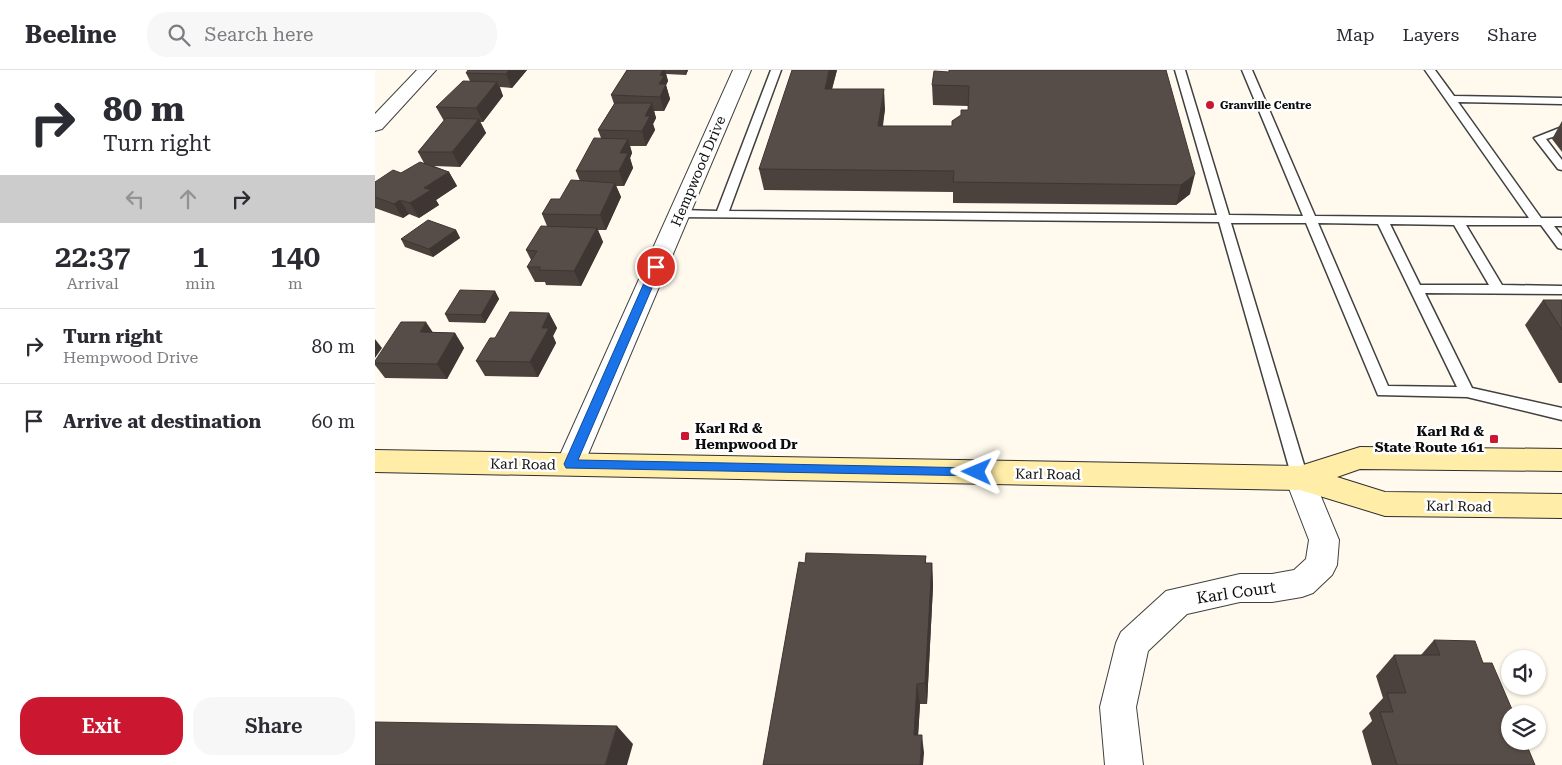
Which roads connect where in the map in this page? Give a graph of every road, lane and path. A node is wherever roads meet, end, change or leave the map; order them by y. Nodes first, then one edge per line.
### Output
1 (427, 70) edge
2 (742, 70) edge
3 (776, 70) edge
4 (1179, 70) edge
5 (1247, 70) edge
6 (1430, 70) edge
7 (1451, 99) junction
8 (1562, 101) edge
9 (375, 125) edge
10 (1562, 130) edge
11 (1562, 168) edge
12 (680, 214) junction
13 (722, 214) junction
14 (1223, 217) junction
15 (1310, 218) junction
16 (1382, 219) junction
17 (1457, 220) junction
18 (1541, 221) junction
19 (1562, 222) edge
20 (1562, 245) edge
21 (1416, 289) junction
22 (1498, 290) junction
23 (1562, 290) edge
24 (1467, 392) junction
25 (1562, 414) edge
26 (1562, 460) edge
27 (375, 462) edge
28 (570, 464) junction
29 (1300, 478) junction
30 (1561, 508) edge
31 (1124, 765) edge

1 - 9 street
2 - 12 street, Hempwood Drive
3 - 13 lane
4 - 14 lane
5 - 15 lane
6 - 7 lane
7 - 8 lane
7 - 18 lane
10 - 11 lane
12 - 13 lane
12 - 28 street, Hempwood Drive
13 - 14 lane
14 - 15 lane
14 - 29 lane
15 - 16 lane
15 - 24 lane
16 - 17 lane
16 - 21 lane
17 - 18 lane
17 - 22 lane
18 - 19 lane
18 - 20 lane
21 - 22 lane
21 - 24 lane
22 - 23 lane
24 - 25 lane
26 - 29 main road, Karl Road
27 - 28 main road, Karl Road
28 - 29 main road, Karl Road
29 - 30 main road, Karl Road
29 - 31 street, Karl Court

